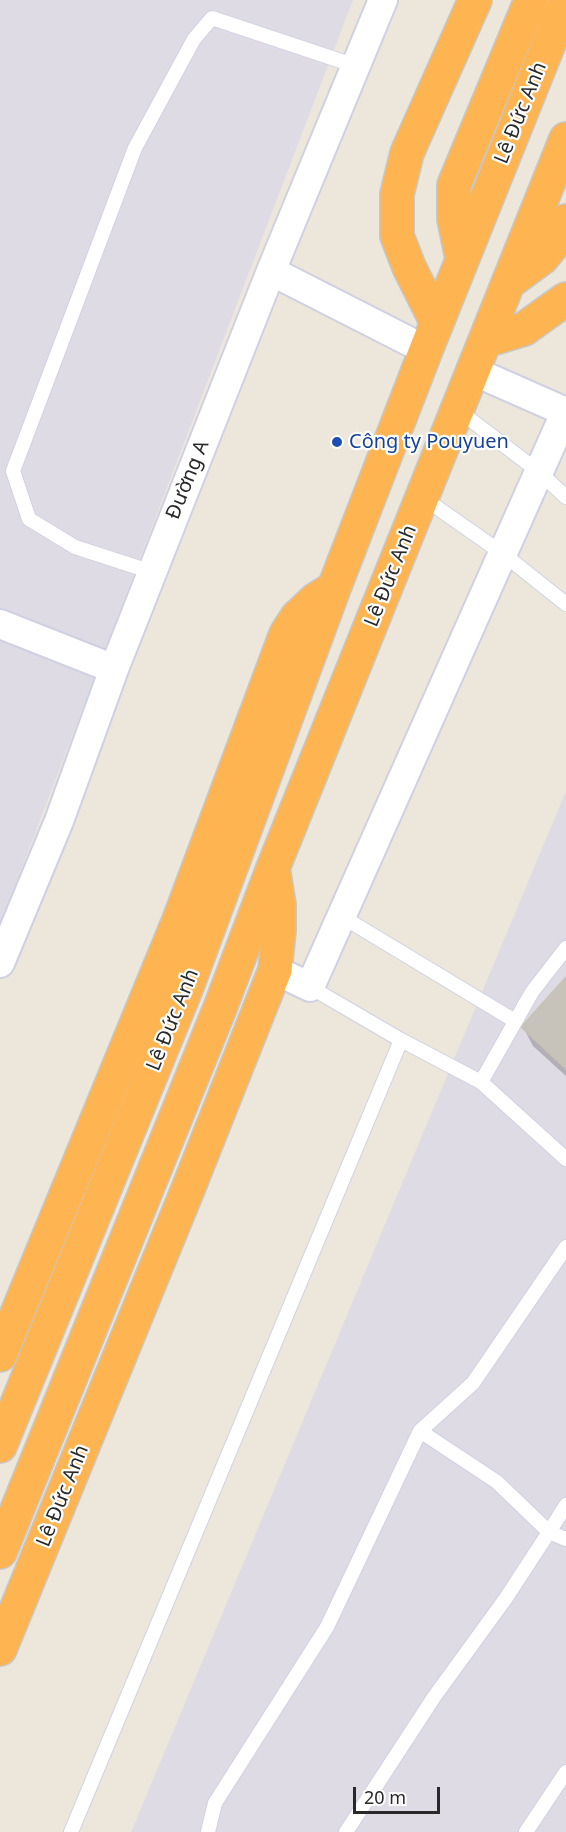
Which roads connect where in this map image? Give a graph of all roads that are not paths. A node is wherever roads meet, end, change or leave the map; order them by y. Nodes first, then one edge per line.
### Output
1 (383, 0) edge
2 (475, 0) edge
3 (531, 0) edge
4 (566, 1) edge
5 (356, 66) junction
6 (566, 139) edge
7 (566, 221) edge
8 (462, 258) junction
9 (271, 271) junction
10 (508, 283) junction
11 (566, 299) edge
12 (432, 336) junction
13 (485, 341) junction
14 (473, 371) junction
15 (457, 410) junction
16 (566, 412) edge
17 (539, 472) junction
18 (422, 497) junction
19 (566, 497) edge
20 (502, 553) junction
21 (152, 572) junction
22 (334, 588) junction
23 (566, 604) edge
24 (0, 624) edge
25 (114, 669) junction
26 (273, 868) junction
27 (341, 916) junction
28 (566, 948) edge
29 (0, 963) edge
30 (275, 970) junction
31 (310, 987) junction
32 (220, 1008) junction
33 (515, 1021) junction
34 (401, 1040) junction
35 (481, 1082) junction
36 (566, 1159) edge
37 (566, 1247) edge
38 (0, 1355) edge
39 (420, 1431) junction
40 (0, 1446) edge
41 (566, 1505) edge
42 (549, 1532) junction
43 (566, 1539) edge
44 (0, 1552) edge
45 (0, 1649) edge
46 (566, 1773) edge
47 (71, 1832) edge
48 (208, 1832) edge
49 (346, 1832) edge
50 (526, 1832) edge

1 - 5 street, Đường A
2 - 12 highway
3 - 8 highway, Lê Đức Anh
4 - 8 highway, Lê Đức Anh
5 - 9 street, Đường A
5 - 21 lane
6 - 10 highway, Lê Đức Anh
7 - 10 highway
8 - 12 highway, Lê Đức Anh
9 - 12 street
9 - 21 street, Đường A
10 - 13 highway, Lê Đức Anh
11 - 13 highway
12 - 22 highway, Lê Đức Anh
13 - 14 highway, Lê Đức Anh
14 - 15 highway, Lê Đức Anh
14 - 16 street
15 - 17 lane
15 - 18 highway, Lê Đức Anh
16 - 17 street
17 - 19 lane
17 - 20 street
18 - 20 lane
18 - 26 highway, Lê Đức Anh
20 - 23 lane
20 - 27 street
21 - 25 street, Đường A
22 - 38 highway, Lê Đức Anh
22 - 40 highway, Lê Đức Anh
24 - 25 street
25 - 29 street, Đường A
26 - 30 highway, Lê Đức Anh
26 - 32 highway, Lê Đức Anh
27 - 31 street
27 - 33 lane
28 - 33 lane
30 - 31 street
30 - 32 highway
30 - 45 highway, Lê Đức Anh
31 - 34 lane
32 - 44 highway, Lê Đức Anh
33 - 35 lane
34 - 35 lane
34 - 47 lane
35 - 36 lane
37 - 39 lane
39 - 42 lane
39 - 48 lane
41 - 42 lane
42 - 43 lane
42 - 49 lane
46 - 50 lane

